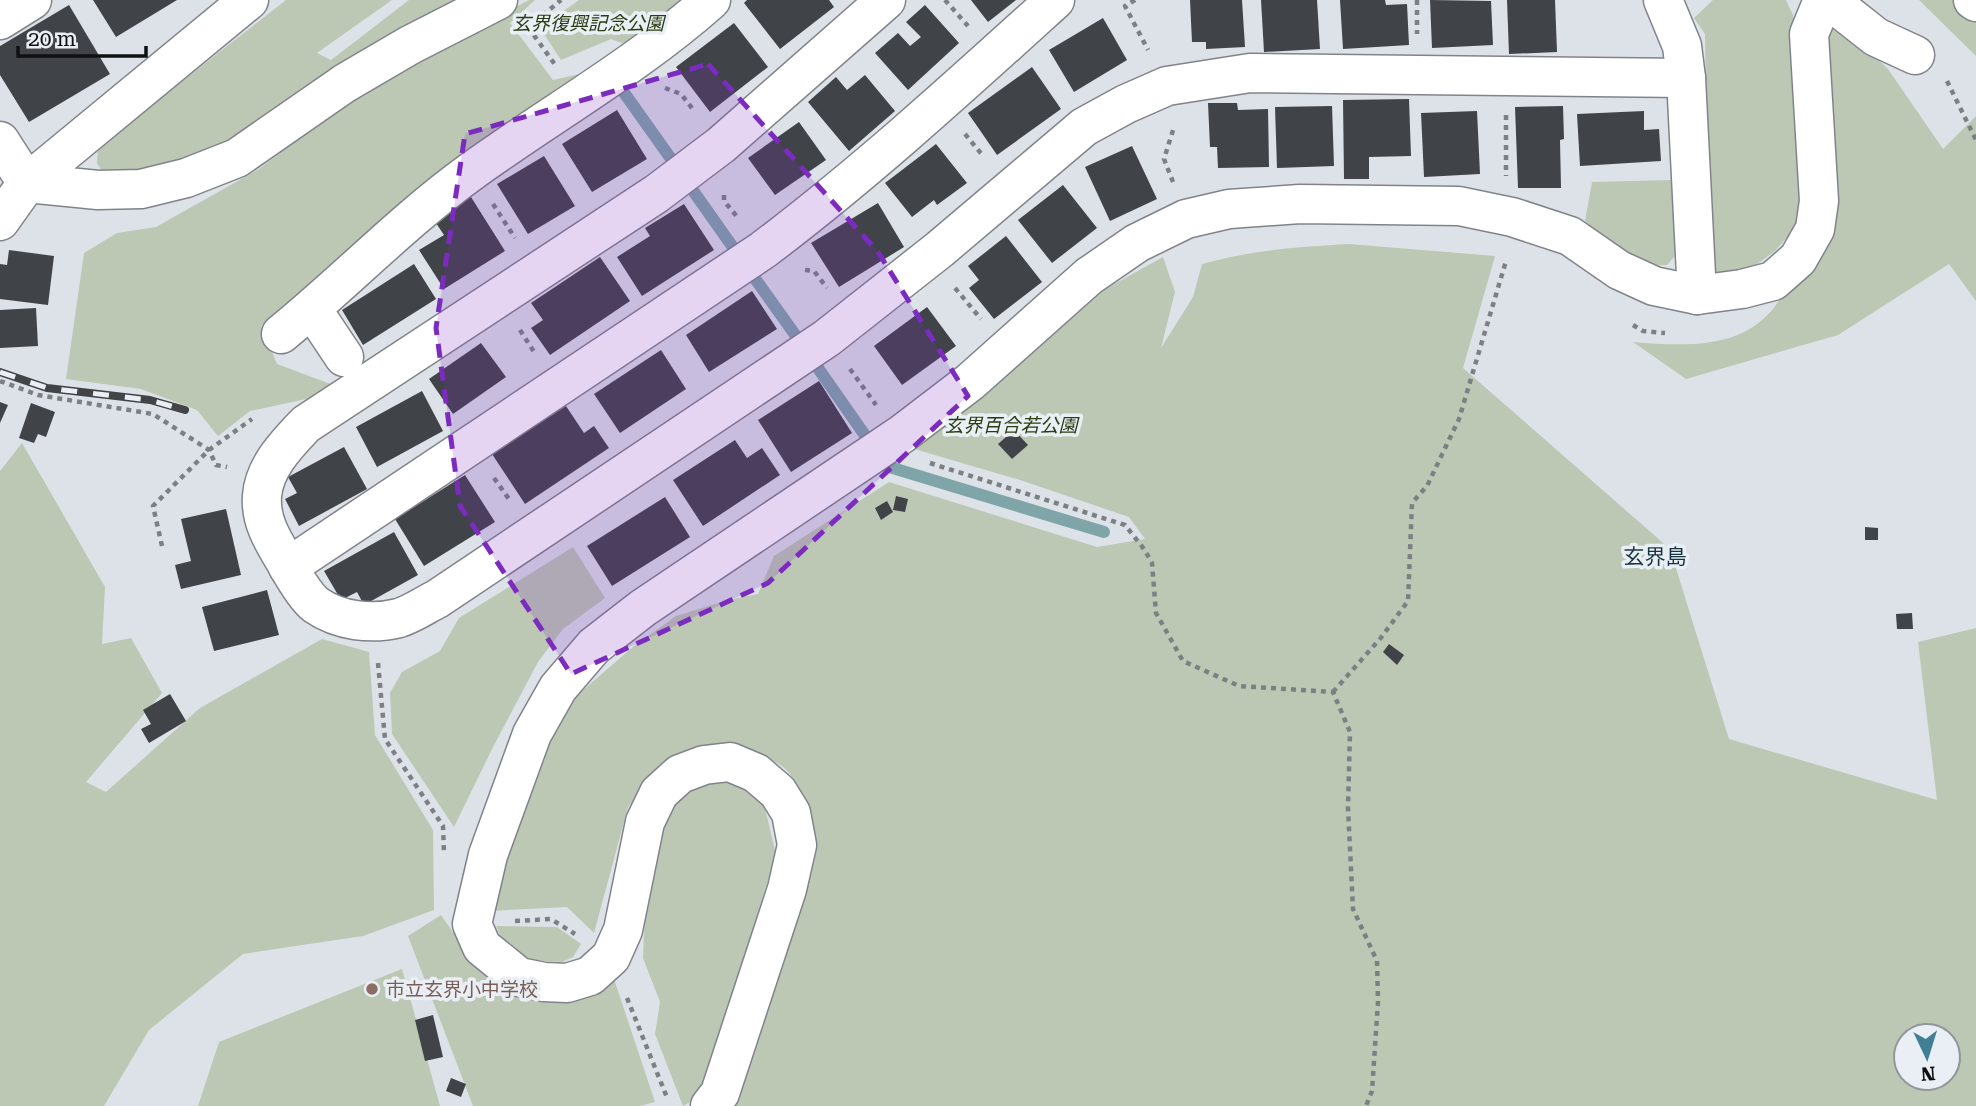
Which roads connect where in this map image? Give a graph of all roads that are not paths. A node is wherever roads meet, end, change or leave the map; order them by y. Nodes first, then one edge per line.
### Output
1 (32, 0) edge
2 (249, 0) edge
3 (498, 0) edge
4 (711, 0) edge
5 (886, 0) edge
6 (1055, 0) edge
7 (1663, 0) edge
8 (1823, 0) edge
9 (1829, 0) edge
10 (0, 20) edge
11 (1915, 55) road end
12 (1686, 78) junction
13 (0, 141) edge
14 (27, 183) junction
15 (0, 221) edge
16 (1697, 295) junction
17 (312, 309) junction
18 (281, 334) dead end
19 (344, 357) dead end
20 (288, 567) junction
21 (710, 1106) edge

1 - 10 street
2 - 14 street
3 - 14 street
4 - 17 street
5 - 20 street
6 - 20 street
7 - 12 street
8 - 16 street
9 - 11 street
12 - 16 street
12 - 20 street
13 - 14 street
14 - 15 street
16 - 21 street
17 - 18 street
17 - 19 street

